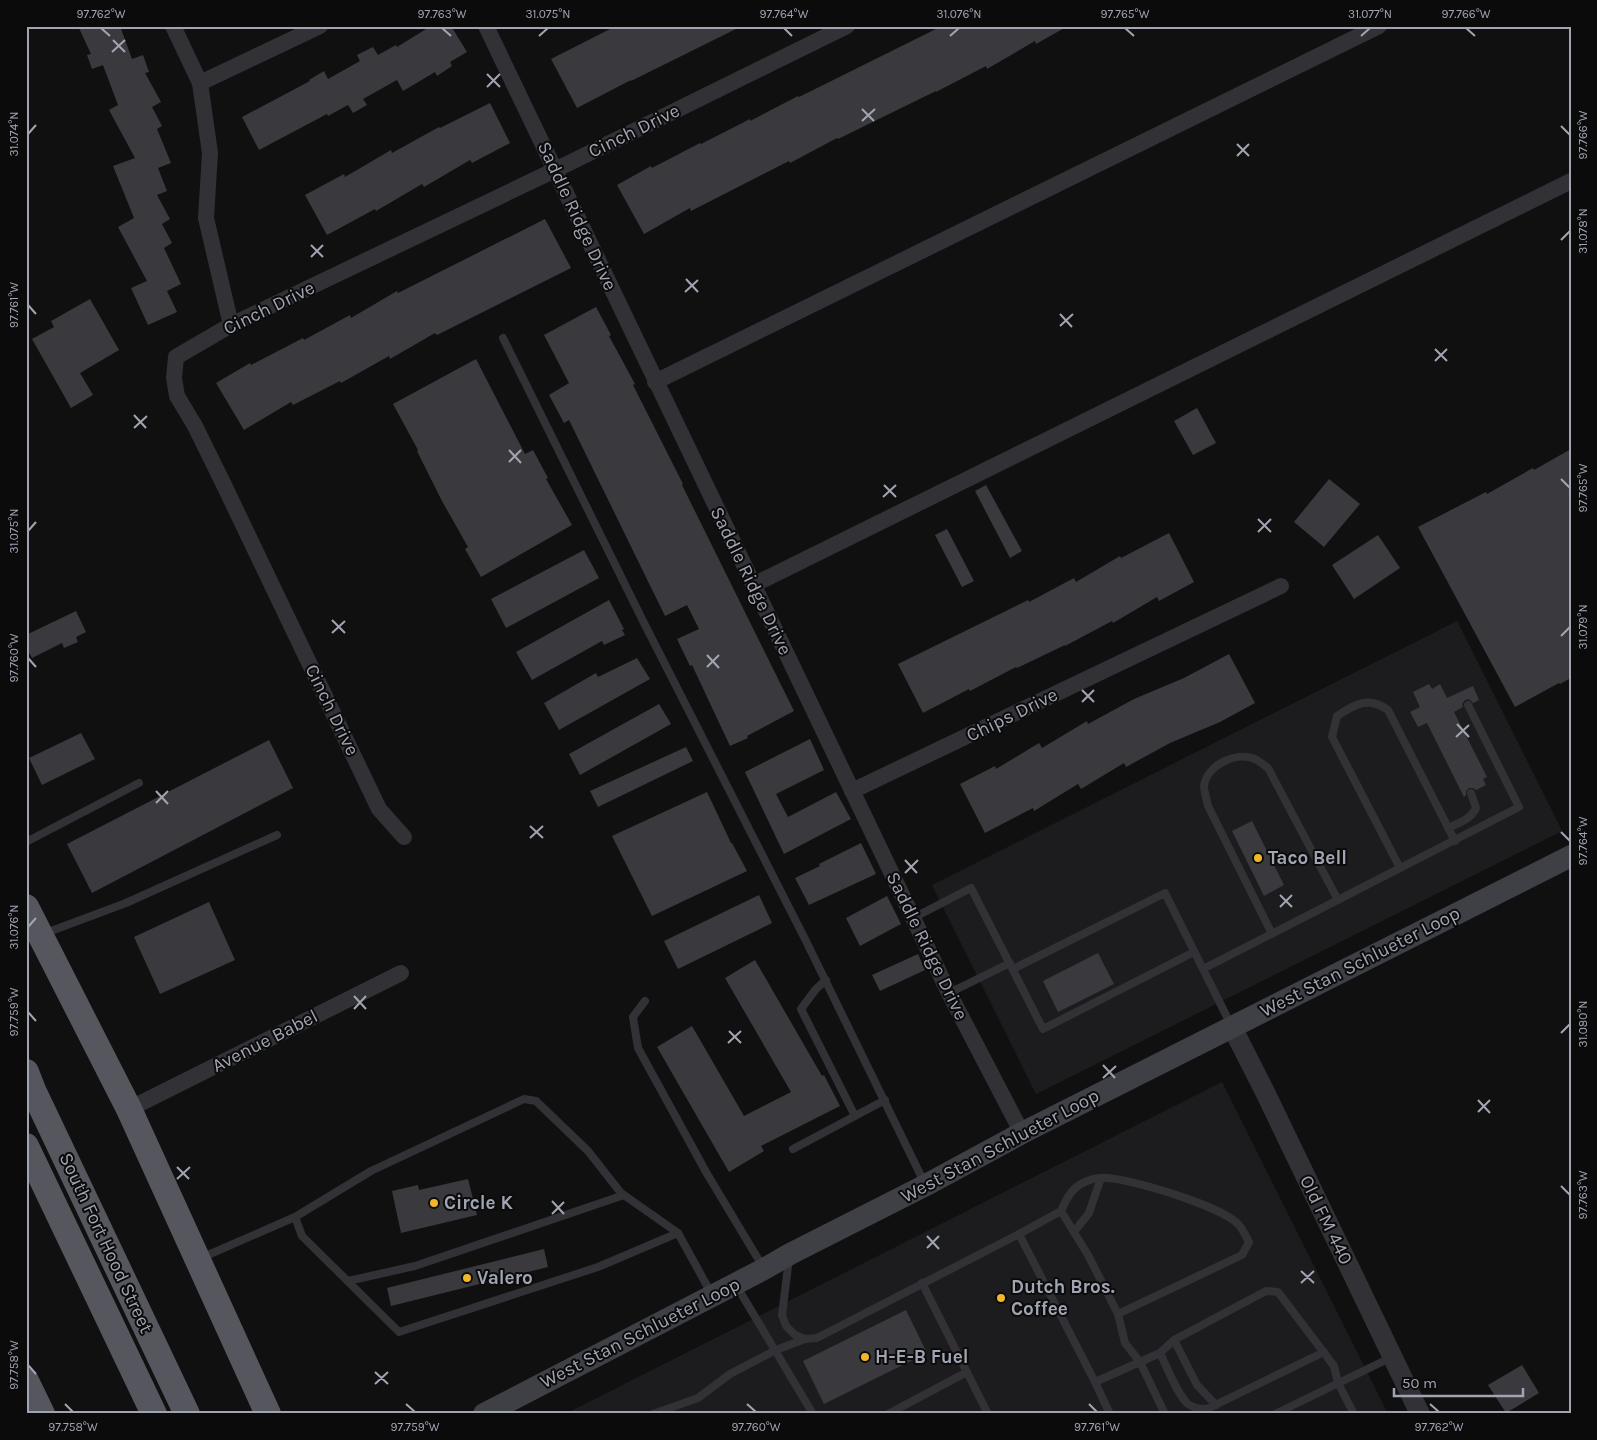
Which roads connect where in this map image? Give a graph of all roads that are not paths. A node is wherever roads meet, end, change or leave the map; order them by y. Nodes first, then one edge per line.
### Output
1 (173, 26) edge
2 (320, 26) edge
3 (486, 26) edge
4 (847, 26) edge
5 (1379, 26) edge
6 (200, 82) junction
7 (555, 170) junction
8 (1571, 180) edge
9 (231, 325) junction
10 (503, 338) dead end
11 (655, 382) junction
12 (753, 585) junction
13 (1281, 586) dead end
14 (1468, 705) dead end
15 (139, 783) dead end
16 (852, 791) junction
17 (1471, 793) dead end
18 (1448, 828) junction
19 (277, 835) dead end
20 (404, 837) dead end
21 (1455, 840) junction
22 (26, 842) edge
23 (1571, 856) edge
24 (1400, 868) junction
25 (1338, 900) junction
26 (26, 907) edge
27 (913, 918) junction
28 (1272, 934) junction
29 (41, 935) junction
30 (1194, 952) junction
31 (1011, 966) junction
32 (1203, 969) junction
33 (401, 973) dead end
34 (826, 980) junction
35 (949, 993) junction
36 (645, 1001) dead end
37 (1232, 1027) junction
38 (26, 1072) edge
39 (885, 1100) junction
40 (129, 1109) junction
41 (855, 1116) junction
42 (1022, 1133) junction
43 (26, 1146) edge
44 (794, 1149) dead end
45 (1101, 1178) junction
46 (926, 1185) junction
47 (624, 1195) junction
48 (1062, 1211) junction
49 (295, 1217) junction
50 (1074, 1232) junction
51 (678, 1233) junction
52 (1019, 1234) junction
53 (790, 1254) junction
54 (198, 1260) junction
55 (764, 1269) junction
56 (348, 1281) junction
57 (735, 1283) junction
58 (922, 1283) junction
59 (712, 1294) junction
60 (1118, 1314) junction
61 (805, 1339) junction
62 (1174, 1340) junction
63 (776, 1350) junction
64 (1324, 1352) junction
65 (1160, 1353) junction
66 (1392, 1357) junction
67 (1140, 1362) junction
68 (967, 1372) junction
69 (26, 1382) edge
70 (1095, 1382) junction
71 (1338, 1383) junction
72 (1216, 1405) junction
73 (42, 1414) edge
74 (154, 1414) edge
75 (187, 1414) edge
76 (268, 1414) edge
77 (484, 1414) edge
78 (653, 1414) edge
79 (813, 1414) edge
80 (888, 1414) edge
81 (988, 1414) edge
82 (1110, 1414) edge
83 (1165, 1414) edge
84 (1275, 1414) edge
85 (1354, 1414) edge
86 (1420, 1414) edge

1 - 6 street
2 - 6 street
3 - 7 street, Saddle Ridge Drive
4 - 7 street, Cinch Drive
5 - 11 street
6 - 9 street
7 - 9 street, Cinch Drive
7 - 11 street, Saddle Ridge Drive
8 - 12 street
9 - 20 street, Cinch Drive
10 - 34 lane
11 - 12 street, Saddle Ridge Drive
12 - 16 street, Saddle Ridge Drive
13 - 16 street, Chips Drive
14 - 21 lane
15 - 22 lane
16 - 27 street, Saddle Ridge Drive
17 - 18 lane
18 - 21 lane
18 - 24 lane
19 - 29 lane
21 - 24 lane
23 - 37 main road, West Stan Schlueter Loop
24 - 25 lane
25 - 28 lane
25 - 28 lane
26 - 29 highway
27 - 31 lane
27 - 35 street, Saddle Ridge Drive
28 - 32 lane
29 - 40 highway
30 - 31 lane
30 - 31 lane
30 - 32 lane
31 - 35 lane
32 - 37 lane
33 - 40 street, Avenue Babel
34 - 39 lane
34 - 41 lane
35 - 42 street, Saddle Ridge Drive
36 - 55 lane
37 - 42 main road, West Stan Schlueter Loop
37 - 66 street, Old FM 440
38 - 75 highway, South Fort Hood Street
39 - 41 lane
39 - 46 lane
40 - 54 highway
41 - 44 lane
42 - 46 main road, West Stan Schlueter Loop
43 - 74 highway, South Fort Hood Street
45 - 48 lane
45 - 50 lane
45 - 60 lane
46 - 53 main road, West Stan Schlueter Loop
47 - 49 lane
47 - 51 lane
47 - 56 lane
48 - 50 lane
48 - 52 lane
49 - 54 lane
49 - 56 lane
50 - 60 lane
51 - 56 lane
51 - 59 lane
52 - 58 lane
52 - 70 lane
53 - 55 main road, West Stan Schlueter Loop
53 - 61 lane
54 - 76 highway
55 - 57 main road, West Stan Schlueter Loop
57 - 59 main road, West Stan Schlueter Loop
57 - 63 lane
58 - 61 lane
58 - 68 lane
59 - 77 main road, West Stan Schlueter Loop
60 - 67 lane
61 - 63 lane
62 - 64 lane
62 - 65 lane
62 - 72 lane
63 - 78 lane
63 - 79 lane
64 - 71 lane
64 - 72 lane
65 - 67 lane
65 - 72 lane
66 - 71 lane
66 - 86 street, Old FM 440
67 - 70 lane
67 - 83 lane
68 - 80 lane
68 - 81 lane
69 - 73 highway
70 - 82 lane
71 - 84 lane
71 - 85 lane

